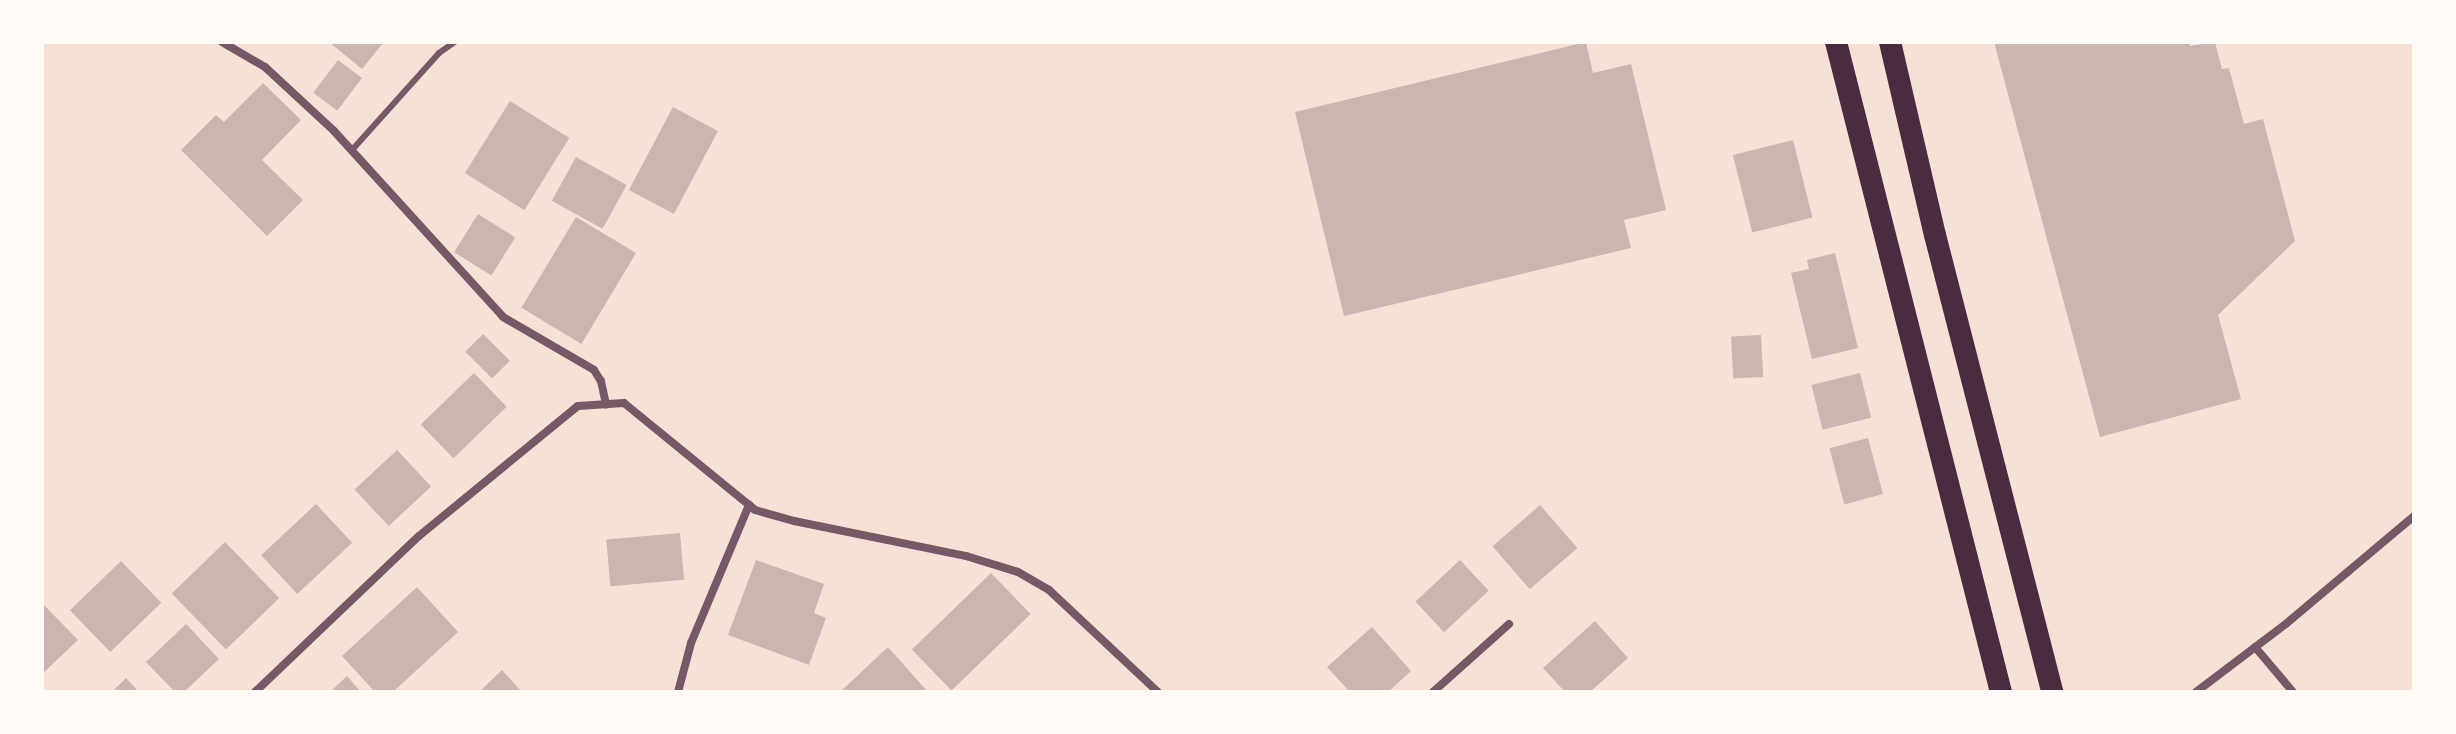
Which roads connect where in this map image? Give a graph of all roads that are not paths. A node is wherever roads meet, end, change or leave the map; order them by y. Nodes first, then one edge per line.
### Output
1 (222, 42) edge
2 (455, 42) edge
3 (1836, 42) edge
4 (1890, 42) edge
5 (352, 150) junction
6 (606, 404) junction
7 (749, 505) junction
8 (2414, 516) edge
9 (1509, 624) dead end
10 (2255, 647) junction
11 (255, 692) edge
12 (678, 692) edge
13 (1158, 692) edge
14 (1433, 692) edge
15 (2001, 692) edge
16 (2052, 692) edge
17 (2196, 692) edge
18 (2293, 692) edge

1 - 5 street
2 - 5 lane
3 - 15 highway
4 - 16 highway
5 - 6 street
6 - 7 street
6 - 11 street
7 - 12 street
7 - 13 street
8 - 10 street
9 - 14 street
10 - 17 street
10 - 18 street

